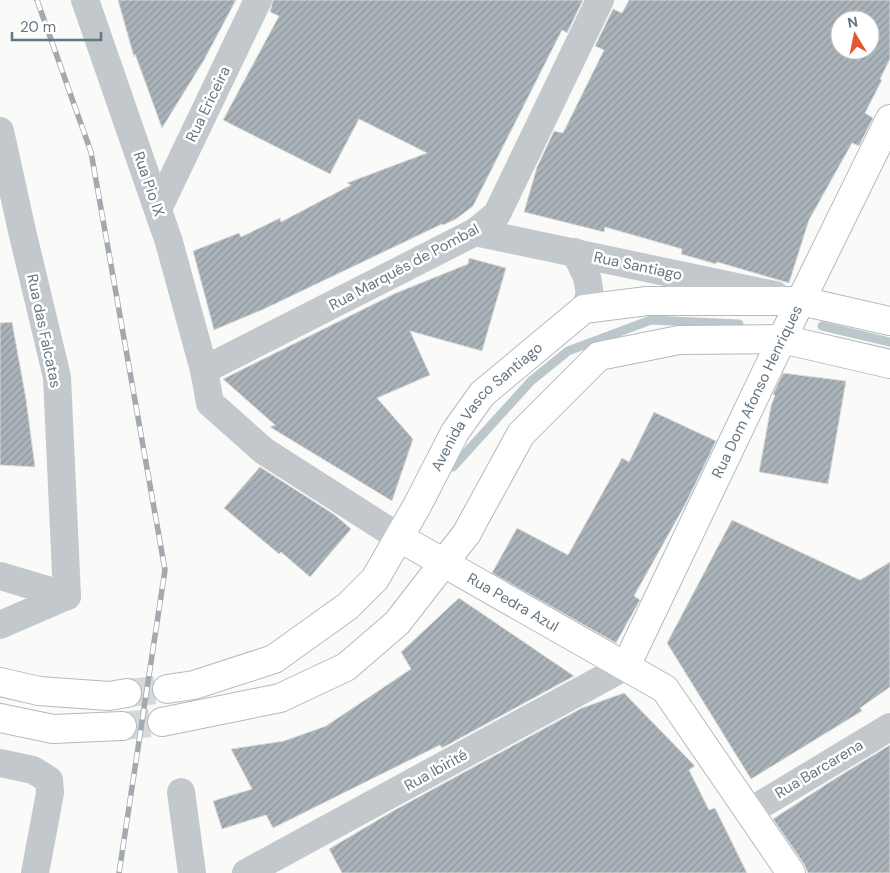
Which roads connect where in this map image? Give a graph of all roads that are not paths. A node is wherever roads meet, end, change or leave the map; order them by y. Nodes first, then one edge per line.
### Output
1 (85, 0) edge
2 (258, 0) edge
3 (600, 0) edge
4 (890, 119) edge
5 (0, 131) edge
6 (158, 209) junction
7 (11, 228) edge
8 (475, 232) junction
9 (574, 252) junction
10 (801, 301) junction
11 (584, 309) junction
12 (890, 321) edge
13 (782, 339) junction
14 (890, 364) edge
15 (204, 370) junction
16 (400, 538) junction
17 (444, 563) junction
18 (0, 576) edge
19 (67, 596) junction
20 (0, 625) edge
21 (626, 666) junction
22 (0, 682) edge
23 (167, 689) tunnel mouth
24 (127, 693) tunnel mouth
25 (0, 718) edge
26 (162, 722) tunnel mouth
27 (122, 726) tunnel mouth
28 (890, 727) edge
29 (0, 763) edge
30 (181, 792) dead end
31 (749, 812) junction
32 (35, 873) edge
33 (192, 873) edge
34 (246, 873) edge
35 (790, 873) edge

1 - 6 street, Rua Pio IX
2 - 6 street, Rua Ericeira
3 - 8 street, Rua Marquês de Pombal
4 - 10 street, Rua Dom Afonso Henriques
5 - 7 street, Rua das Falcatas
6 - 15 street, Rua Pio IX
7 - 19 street, Rua das Falcatas
8 - 9 street, Rua Santiago
8 - 15 street, Rua Marquês de Pombal
9 - 10 street, Rua Santiago
9 - 11 street
10 - 11 street
10 - 12 street
10 - 13 street, Rua Dom Afonso Henriques
11 - 16 street, Avenida Vasco Santiago
13 - 14 street
13 - 17 street
13 - 21 street, Rua Dom Afonso Henriques
15 - 16 street, Rua Pedra Azul
16 - 17 street, Rua Pedra Azul
16 - 23 street, Avenida Vasco Santiago
17 - 21 street, Rua Pedra Azul
17 - 26 street
18 - 19 street
19 - 20 street
21 - 31 street, Rua Pedra Azul
21 - 34 street, Rua Ibirité
22 - 24 street
25 - 27 street
28 - 31 street, Rua Barcarena
29 - 32 street
30 - 33 street
31 - 35 street, Rua Pedra Azul

